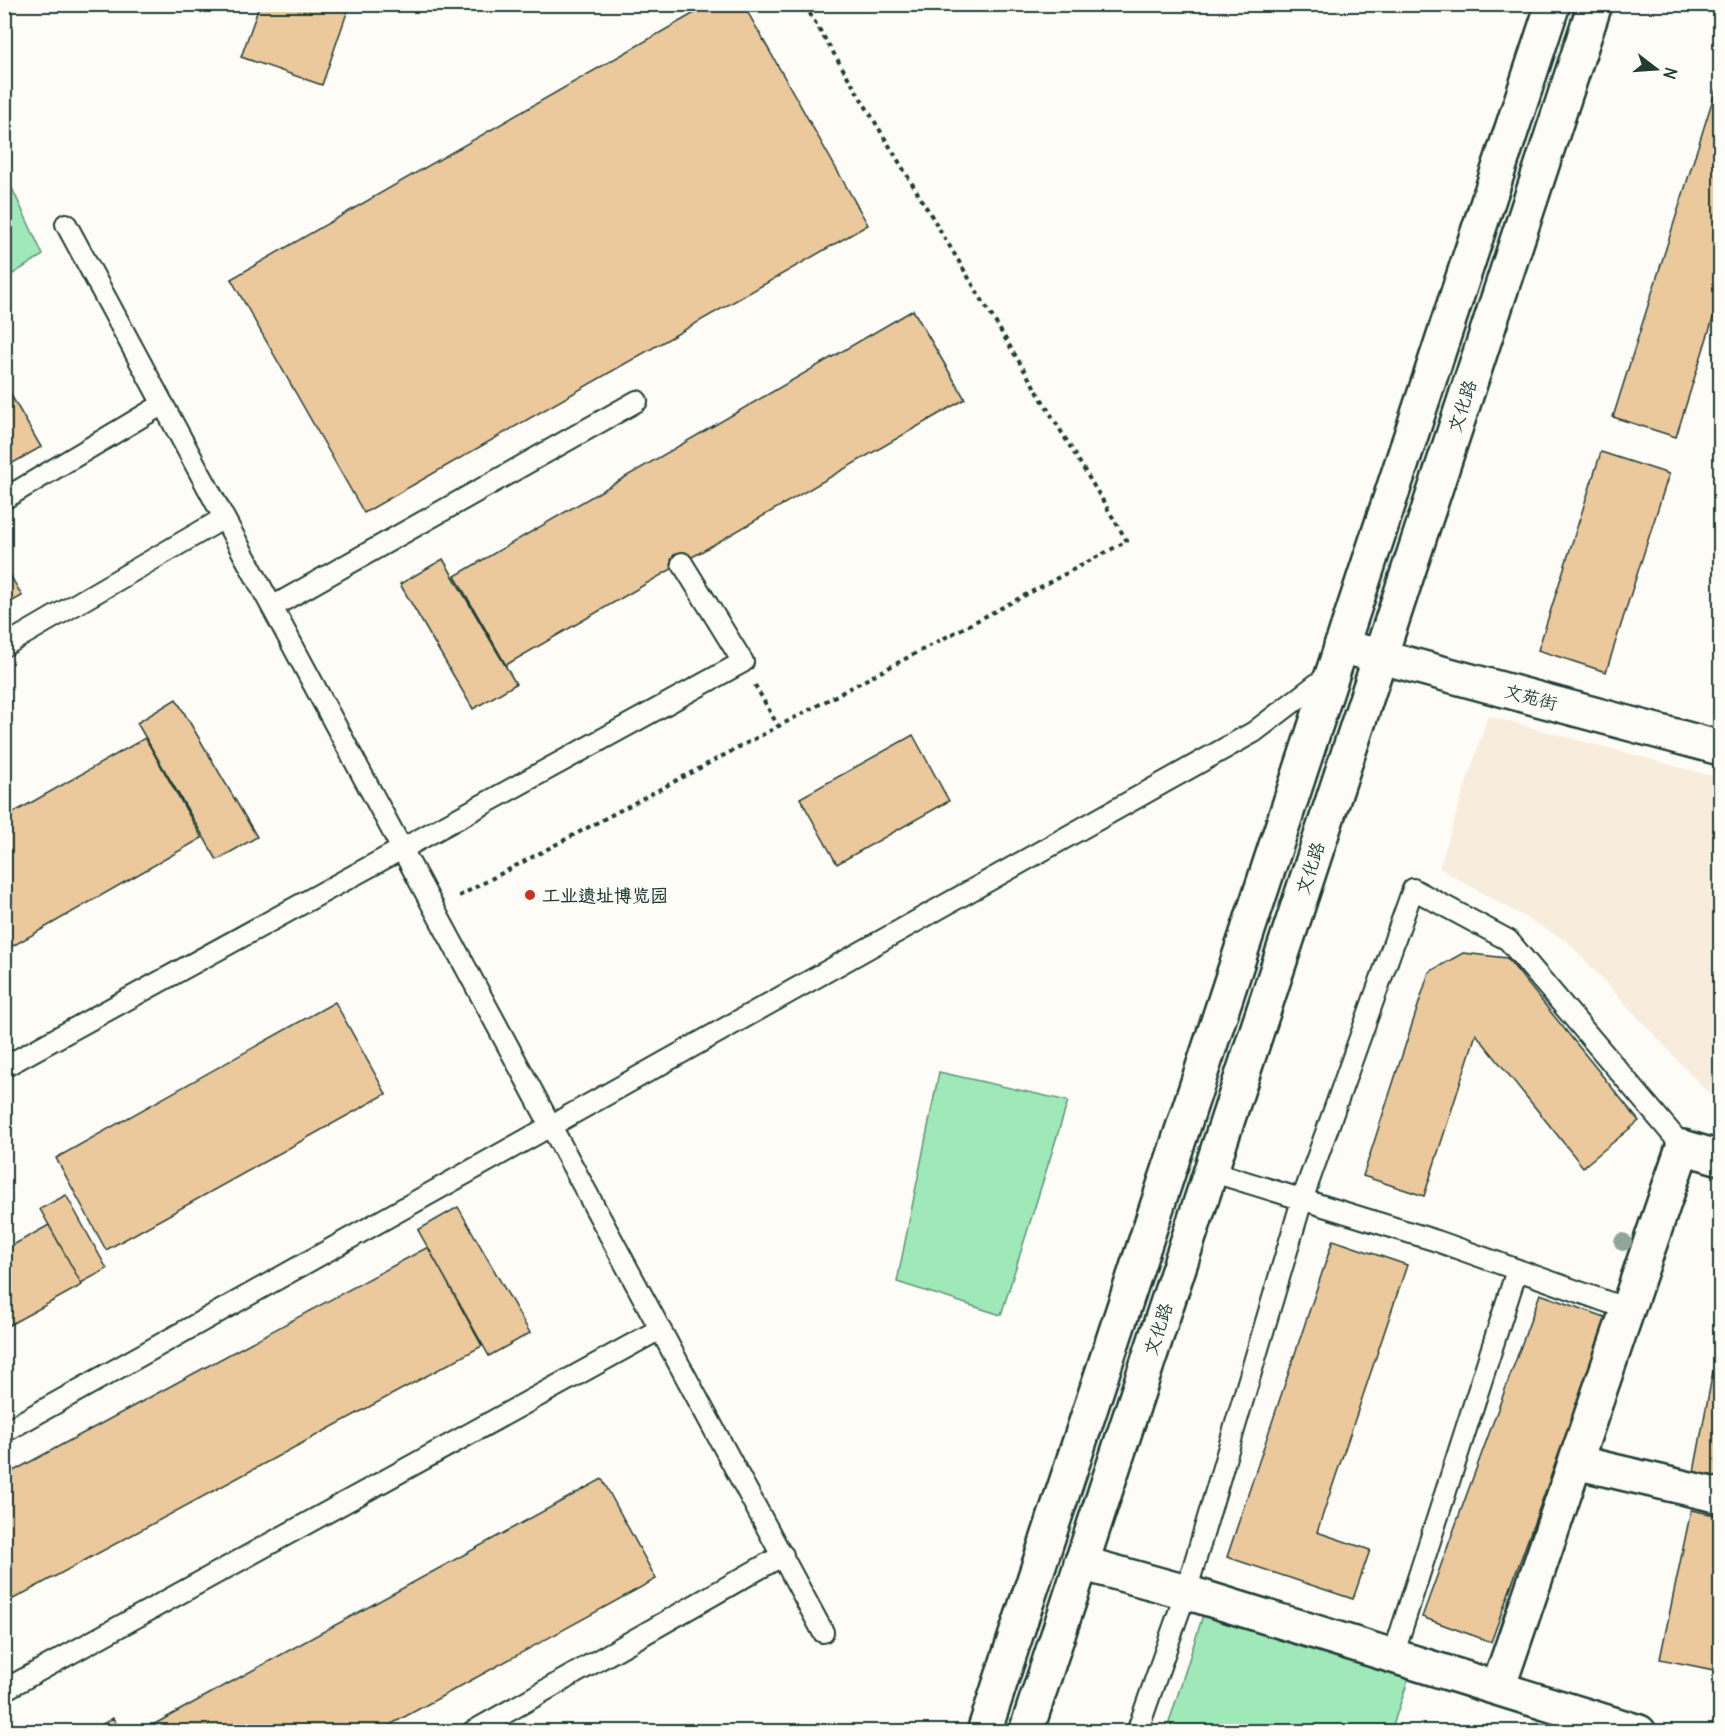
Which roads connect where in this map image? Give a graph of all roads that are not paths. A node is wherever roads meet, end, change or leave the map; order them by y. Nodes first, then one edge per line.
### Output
1 (1553, 4) edge
2 (1595, 4) edge
3 (66, 224) dead end
4 (637, 401) dead end
5 (163, 405) junction
6 (4, 499) edge
7 (224, 518) junction
8 (682, 563) dead end
9 (272, 607) junction
10 (4, 646) edge
11 (1380, 656) junction
12 (1337, 659) junction
13 (1720, 748) edge
14 (402, 849) junction
15 (4, 1067) edge
16 (551, 1126) junction
17 (1683, 1147) junction
18 (1720, 1158) edge
19 (1210, 1171) junction
20 (1302, 1200) junction
21 (1517, 1270) junction
22 (1627, 1310) junction
23 (660, 1329) junction
24 (4, 1432) edge
25 (1575, 1462) junction
26 (1720, 1496) edge
27 (783, 1555) junction
28 (1081, 1563) junction
29 (1186, 1592) junction
30 (824, 1632) dead end
31 (1393, 1656) junction
32 (1498, 1688) junction
33 (4, 1690) edge
34 (472, 1731) edge
35 (984, 1731) edge
36 (1026, 1731) edge
37 (1137, 1731) edge
38 (1639, 1731) edge

1 - 12 main road
2 - 11 main road, 文化路
3 - 5 lane
4 - 9 lane
5 - 6 lane
5 - 7 lane
7 - 9 lane
7 - 10 lane
8 - 14 lane
9 - 14 lane
11 - 12 main road, 文苑街
11 - 13 main road, 文苑街
11 - 19 main road, 文化路
12 - 16 lane
12 - 35 main road
14 - 15 lane
14 - 16 lane
16 - 23 lane
16 - 24 lane
17 - 18 main road
17 - 20 lane
17 - 22 main road
19 - 20 lane
19 - 28 main road, 文化路
20 - 21 lane
20 - 29 lane
21 - 22 lane
21 - 31 lane
22 - 25 main road
23 - 27 lane
23 - 33 lane
25 - 26 main road
25 - 32 main road
27 - 30 lane
27 - 34 lane
28 - 29 main road
28 - 36 main road, 文化路
29 - 31 main road
29 - 37 lane
31 - 32 main road
32 - 38 main road

